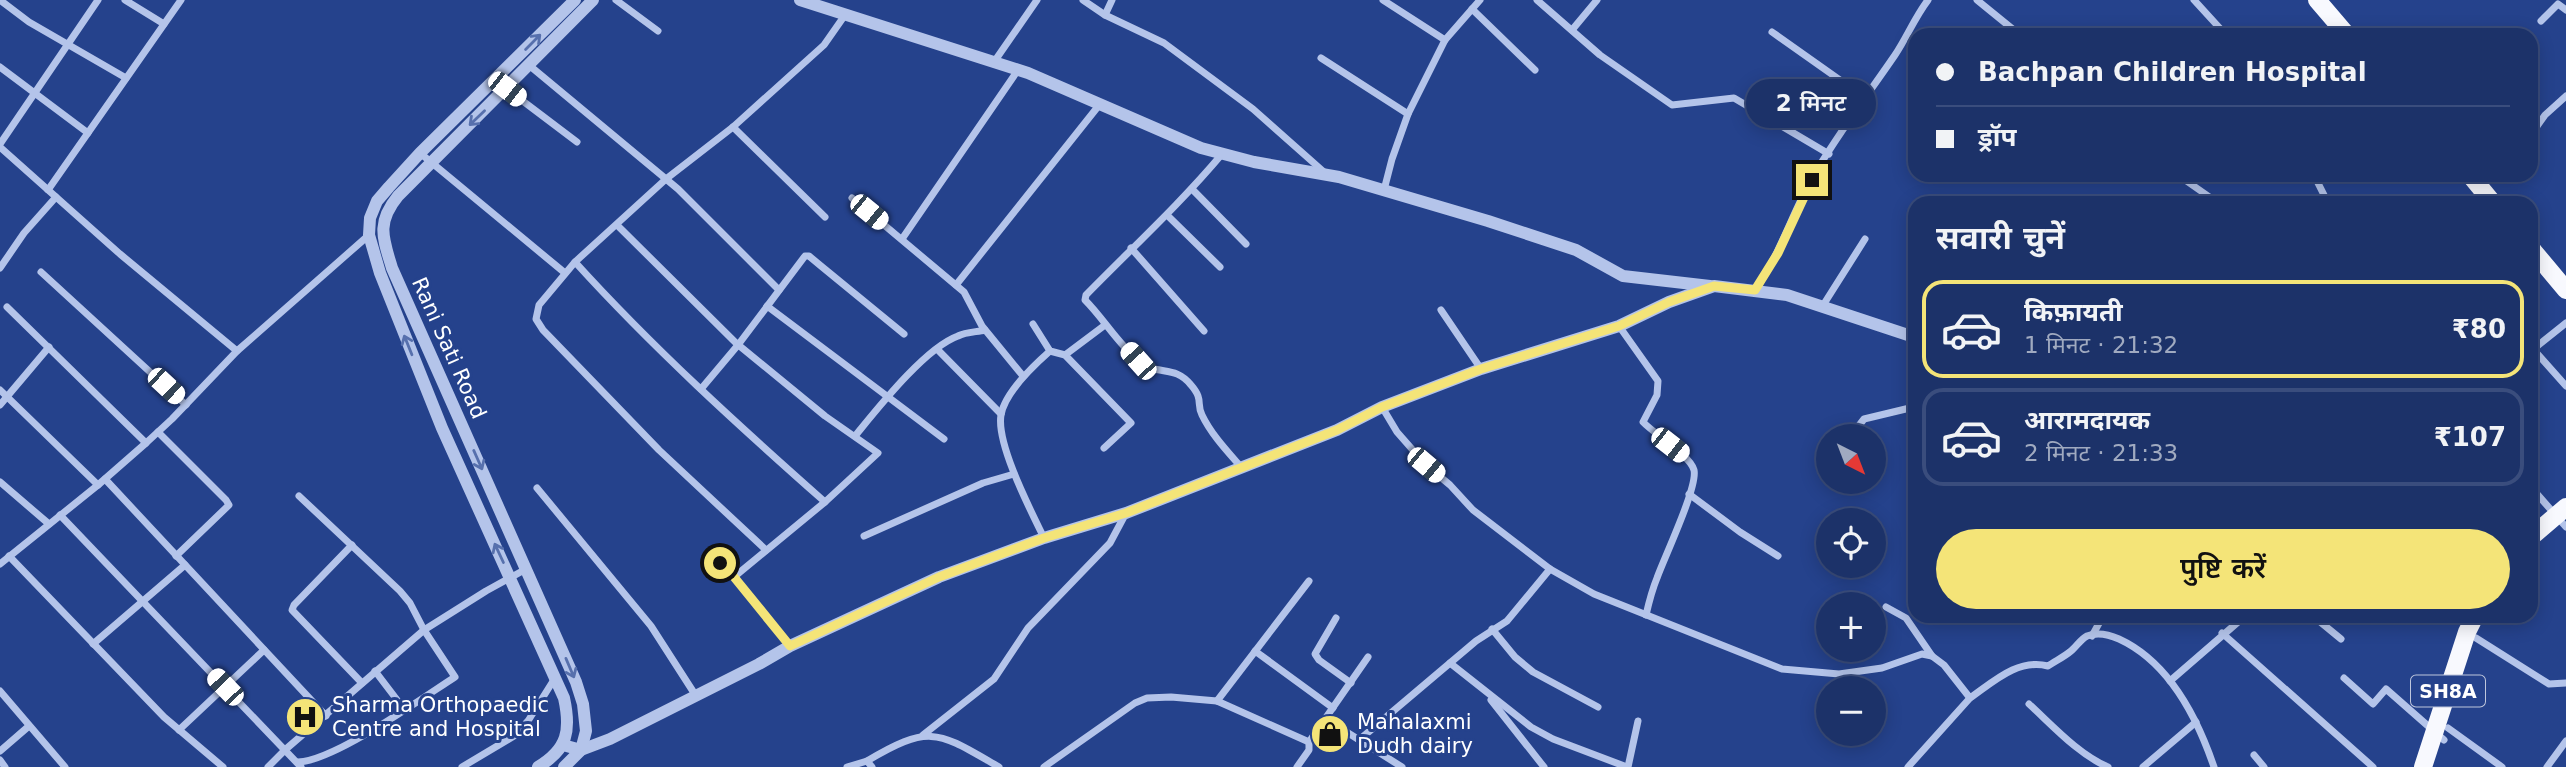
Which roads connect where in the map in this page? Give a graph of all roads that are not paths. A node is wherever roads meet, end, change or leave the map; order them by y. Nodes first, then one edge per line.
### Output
1 (0, 0) edge
2 (98, 0) edge
3 (125, 0) edge
4 (181, 0) edge
5 (575, 0) edge
6 (593, 0) edge
7 (616, 0) edge
8 (800, 0) edge
9 (1037, 0) edge
10 (1083, 0) edge
11 (1112, 0) edge
12 (1383, 0) edge
13 (1480, 0) edge
14 (1537, 0) edge
15 (1597, 0) edge
16 (1928, 0) edge
17 (1977, 0) edge
18 (2194, 0) edge
19 (2317, 0) edge
20 (1472, 9) junction
21 (2566, 10) edge
22 (845, 15) junction
23 (1105, 15) junction
24 (2541, 21) dead end
25 (164, 24) junction
26 (1909, 28) edge
27 (2011, 28) edge
28 (2220, 28) edge
29 (2341, 28) edge
30 (1572, 30) junction
31 (1908, 30) edge
32 (658, 31) dead end
33 (1772, 32) dead end
34 (1445, 40) junction
35 (68, 44) junction
36 (1321, 58) dead end
37 (994, 62) junction
38 (530, 66) junction
39 (0, 67) edge
40 (1018, 70) junction
41 (1535, 70) dead end
42 (126, 78) junction
43 (507, 89) junction
44 (35, 93) junction
45 (2566, 96) edge
46 (1864, 97) junction
47 (1100, 104) junction
48 (1408, 114) junction
49 (2538, 124) edge
50 (733, 127) junction
51 (88, 132) junction
52 (577, 142) dead end
53 (0, 146) edge
54 (420, 153) junction
55 (1222, 154) junction
56 (1829, 154) junction
57 (431, 163) junction
58 (1327, 175) junction
59 (666, 179) junction
60 (2188, 182) edge
61 (1192, 189) junction
62 (48, 190) junction
63 (1384, 190) junction
64 (2208, 196) edge
65 (56, 197) junction
66 (852, 198) dead end
67 (1167, 215) junction
68 (825, 217) dead end
69 (617, 225) junction
70 (369, 235) junction
71 (902, 239) junction
72 (1865, 239) dead end
73 (1246, 244) dead end
74 (1131, 248) junction
75 (575, 262) junction
76 (1220, 267) dead end
77 (0, 268) edge
78 (2538, 269) edge
79 (386, 271) junction
80 (41, 272) dead end
81 (565, 273) junction
82 (956, 285) junction
83 (1714, 286) junction
84 (779, 290) junction
85 (1755, 290) junction
86 (2566, 290) edge
87 (767, 306) junction
88 (7, 307) dead end
89 (1822, 307) junction
90 (1441, 310) dead end
91 (2566, 323) edge
92 (1033, 324) dead end
93 (1105, 324) junction
94 (1619, 326) junction
95 (985, 330) junction
96 (1204, 331) dead end
97 (904, 334) dead end
98 (1908, 335) edge
99 (738, 345) junction
100 (2538, 345) edge
101 (49, 347) junction
102 (937, 349) junction
103 (237, 351) junction
104 (1050, 351) junction
105 (1065, 355) junction
106 (2538, 356) edge
107 (1481, 369) junction
108 (1023, 376) junction
109 (2566, 386) edge
110 (701, 389) junction
111 (0, 390) edge
112 (7, 396) junction
113 (887, 396) junction
114 (0, 405) edge
115 (186, 405) junction
116 (1382, 407) junction
117 (1908, 408) edge
118 (1001, 414) junction
119 (1860, 424) edge
120 (158, 432) junction
121 (855, 436) junction
122 (944, 439) dead end
123 (146, 443) junction
124 (1104, 448) dead end
125 (1241, 467) junction
126 (1014, 474) junction
127 (105, 479) junction
128 (0, 482) edge
129 (98, 485) junction
130 (537, 488) dead end
131 (1689, 494) junction
132 (2538, 494) edge
133 (299, 496) dead end
134 (825, 502) junction
135 (1126, 513) junction
136 (60, 515) junction
137 (2563, 517) edge
138 (49, 524) junction
139 (2538, 533) edge
140 (863, 536) dead end
141 (1044, 538) junction
142 (352, 545) junction
143 (766, 550) junction
144 (9, 556) junction
145 (176, 556) junction
146 (1778, 556) dead end
147 (720, 563) dead end
148 (0, 564) edge
149 (186, 565) junction
150 (527, 569) junction
151 (1550, 569) junction
152 (734, 577) junction
153 (511, 578) junction
154 (1309, 581) dead end
155 (142, 601) junction
156 (1886, 607) dead end
157 (1646, 615) junction
158 (1336, 618) dead end
159 (1908, 621) edge
160 (1909, 623) edge
161 (2099, 623) edge
162 (2236, 623) edge
163 (2322, 623) edge
164 (2473, 623) edge
165 (2477, 623) edge
166 (1492, 629) junction
167 (424, 630) junction
168 (2222, 633) junction
169 (2092, 636) junction
170 (2476, 638) junction
171 (2341, 639) dead end
172 (93, 643) junction
173 (790, 646) junction
174 (264, 650) junction
175 (1255, 652) junction
176 (1932, 656) junction
177 (1368, 657) dead end
178 (1450, 663) junction
179 (375, 671) junction
180 (555, 677) junction
181 (2344, 678) dead end
182 (2170, 681) junction
183 (1351, 682) junction
184 (362, 683) junction
185 (2566, 683) edge
186 (225, 687) junction
187 (0, 691) edge
188 (1486, 694) junction
189 (696, 696) junction
190 (1970, 698) junction
191 (1217, 701) junction
192 (2029, 704) dead end
193 (1598, 707) dead end
194 (1333, 708) junction
195 (404, 709) junction
196 (326, 716) junction
197 (1326, 719) junction
198 (1638, 721) dead end
199 (2196, 722) junction
200 (29, 726) junction
201 (179, 730) junction
202 (2442, 734) junction
203 (923, 735) junction
204 (1359, 740) junction
205 (2566, 741) edge
206 (1309, 742) junction
207 (563, 744) junction
208 (286, 749) junction
209 (581, 750) junction
210 (0, 751) edge
211 (2254, 755) dead end
212 (0, 761) edge
213 (300, 764) edge
214 (870, 764) edge
215 (5, 767) edge
216 (65, 767) edge
217 (223, 767) edge
218 (268, 767) edge
219 (462, 767) edge
220 (538, 767) edge
221 (565, 767) edge
222 (847, 767) edge
223 (999, 767) edge
224 (1044, 767) edge
225 (1297, 767) edge
226 (1402, 767) edge
227 (1544, 767) edge
228 (1628, 767) edge
229 (1908, 767) edge
230 (2108, 767) edge
231 (2143, 767) edge
232 (2214, 767) edge
233 (2264, 767) edge
234 (2373, 767) edge
235 (2423, 767) edge
236 (2435, 767) edge
237 (2502, 767) edge
238 (2547, 767) edge

1 - 35 street
2 - 35 street
3 - 25 street
4 - 25 street
54 -> 5 street
6 - 38 street, Rani Sati Road
7 - 32 street
8 - 22 street
9 - 37 street
10 - 23 street
11 - 23 street
12 - 34 street
13 - 20 street
14 - 30 street
15 - 30 street
16 - 26 street
17 - 27 street
18 - 28 street
19 - 29 main road
20 - 34 street
20 - 41 street
21 - 24 street
22 - 37 street
22 - 50 street
23 - 58 street
25 - 42 street
30 - 56 street
31 - 46 street
33 - 46 street
34 - 48 street
35 - 42 street
35 - 44 street
36 - 48 street
37 - 40 street
38 - 43 street, Rani Sati Road
38 - 59 street
39 - 44 street
40 - 47 street
40 - 71 street
42 - 51 street
43 - 52 street
43 -> 57 street, Rani Sati Road
44 - 51 street
44 - 53 street
45 - 49 street
46 - 56 street
47 - 55 street
47 - 82 street
48 - 63 street
50 - 59 street
50 - 68 street
51 - 62 street
53 - 62 street
54 - 57 street
54 - 70 street
55 - 58 street
55 - 61 street
56 - 85 street
57 - 79 street, Rani Sati Road
57 - 81 street
58 - 63 street
59 - 69 street
59 - 84 street
60 - 64 street
61 - 67 street
61 - 73 street
62 - 65 street
63 - 83 street
65 - 77 street
65 - 103 street
66 - 71 street
67 - 74 street
67 - 76 street
69 - 75 street
69 - 99 street
70 - 79 street
70 - 103 street
71 - 82 street
72 - 89 street
74 - 93 street
74 - 96 street
75 - 81 street
75 - 110 street
78 - 86 main road
79 -> 150 street, Rani Sati Road
153 -> 79 street
80 - 115 street
81 - 143 street
82 - 95 street
83 - 85 street
83 - 94 street
84 - 87 street
84 - 97 street
85 - 89 street
87 - 99 street
87 - 113 street
88 - 101 street
89 - 98 street
90 - 107 street
91 - 100 street
92 - 104 street
93 - 105 street
93 - 125 street
94 - 107 street
94 - 131 street
95 - 102 street
95 - 108 street
99 - 110 street
99 - 121 street
101 - 112 street
101 - 123 street
102 - 113 street
102 - 118 street
103 - 115 street
104 - 105 street
104 - 108 street
105 - 124 street
106 - 109 street
107 - 116 street
108 - 118 street
110 - 134 street
111 - 112 street
112 - 114 street
112 - 129 street
113 - 121 street
113 - 122 street
115 - 120 street
116 - 125 street
116 - 151 street
117 - 119 street
118 - 126 street
120 - 123 street
120 - 145 street
121 - 134 street
123 - 127 street
125 - 135 street
126 - 140 street
126 - 141 street
127 - 129 street
127 - 145 street
128 - 138 street
129 - 136 street
130 - 189 street
131 - 146 street
131 - 157 street
132 - 137 street
133 - 142 street
134 - 143 street
135 - 141 street
135 - 203 street
136 - 138 street
136 - 155 street
137 - 139 main road
138 - 144 street
141 - 173 street
142 - 167 street
142 - 184 street
143 - 152 street
144 - 148 street
144 - 172 street
145 - 149 street
147 - 152 street
149 - 155 street
149 - 174 street
150 - 153 street
150 -> 209 street, Rani Sati Road
151 - 157 street
151 - 166 street
152 - 173 street
153 - 167 street
153 - 180 street
154 - 175 street
155 - 172 street
155 - 186 street
156 - 159 street
157 - 176 street
158 - 183 street
160 - 176 street
161 - 169 street
162 - 168 street
163 - 171 street
164 - 202 main road, SH8A
165 - 170 main road, SH8A
166 - 178 street
166 - 193 street
167 - 179 street
167 - 195 street
168 - 182 street
168 - 234 street
169 - 182 street
169 - 190 street
170 - 185 street
170 - 202 main road, SH8A
172 - 201 street
173 - 189 street
174 - 186 street
174 - 196 street
175 - 191 street
175 - 194 street
176 - 190 street
177 - 183 street
178 - 188 street
178 - 204 street
179 - 184 street
179 - 195 street
180 - 207 street
180 - 219 street
181 - 202 street
182 - 199 street
183 - 194 street
184 - 196 street
186 - 201 street
186 - 208 street
187 - 200 street
188 - 227 street
188 - 228 street
189 - 209 street
190 - 229 street
191 - 206 street
191 - 224 street
192 - 230 street
194 - 197 street
195 - 213 street
196 - 208 street
197 - 204 street
197 - 206 street
198 - 228 street
199 - 231 street
199 - 232 street
200 - 210 street
200 - 216 street
201 - 217 street
202 - 235 main road, SH8A
202 - 236 main road, SH8A
202 - 237 street
203 - 214 street
203 - 223 street
204 - 226 street
205 - 238 street
206 - 225 street
207 - 209 street
207 - 220 street
208 - 213 street
208 - 218 street
209 - 221 street
211 - 233 street
212 - 215 street
214 - 222 street

